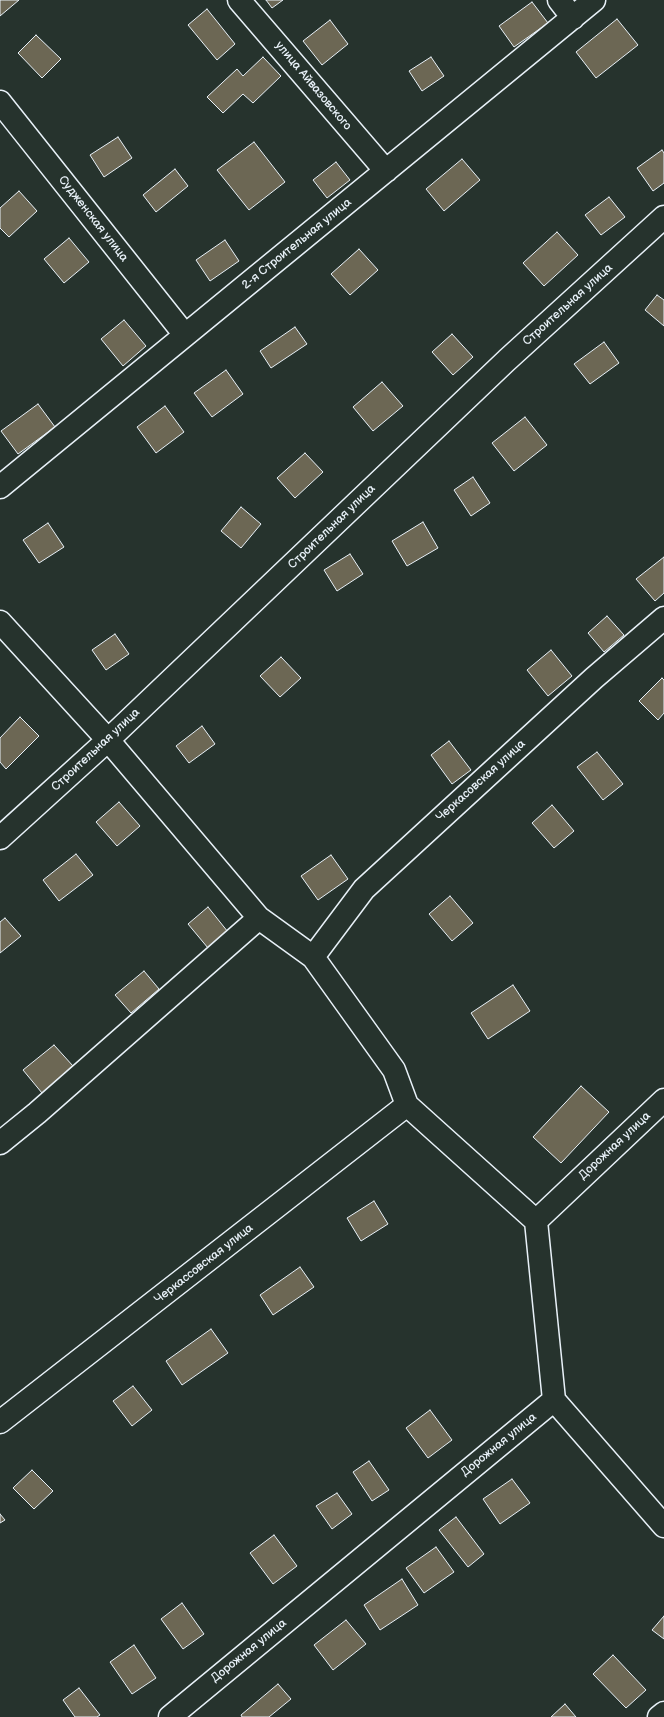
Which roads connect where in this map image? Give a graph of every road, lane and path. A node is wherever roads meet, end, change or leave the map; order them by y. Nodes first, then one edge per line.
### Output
1 (240, 0) edge
2 (559, 0) edge
3 (594, 0) edge
4 (572, 18) junction
5 (0, 102) edge
6 (386, 171) junction
7 (664, 217) edge
8 (185, 335) junction
9 (0, 487) edge
10 (664, 618) edge
11 (0, 622) edge
12 (108, 740) junction
13 (0, 838) edge
14 (260, 918) junction
15 (313, 957) junction
16 (664, 1100) edge
17 (408, 1105) junction
18 (0, 1143) edge
19 (536, 1221) junction
20 (554, 1400) junction
21 (0, 1422) edge
22 (664, 1526) edge
23 (664, 1713) edge
24 (170, 1717) edge
25 (660, 1717) edge

1 - 6 street, улица Айвазовского
2 - 4 street
3 - 4 street, 2-я Строительная улица
4 - 6 street, 2-я Строительная улица
5 - 8 street, Судженская улица
6 - 8 street, 2-я Строительная улица
7 - 12 street, Строительная улица
8 - 9 street, 2-я Строительная улица
10 - 15 street, Черкасовская улица
11 - 12 street
12 - 13 street, Строительная улица
12 - 14 street
14 - 15 street
14 - 18 street
15 - 17 street
16 - 19 street, Дорожная улица
17 - 19 street
17 - 21 street, Черкассовская улица
19 - 20 street
20 - 22 street
20 - 24 street, Дорожная улица
23 - 25 street

